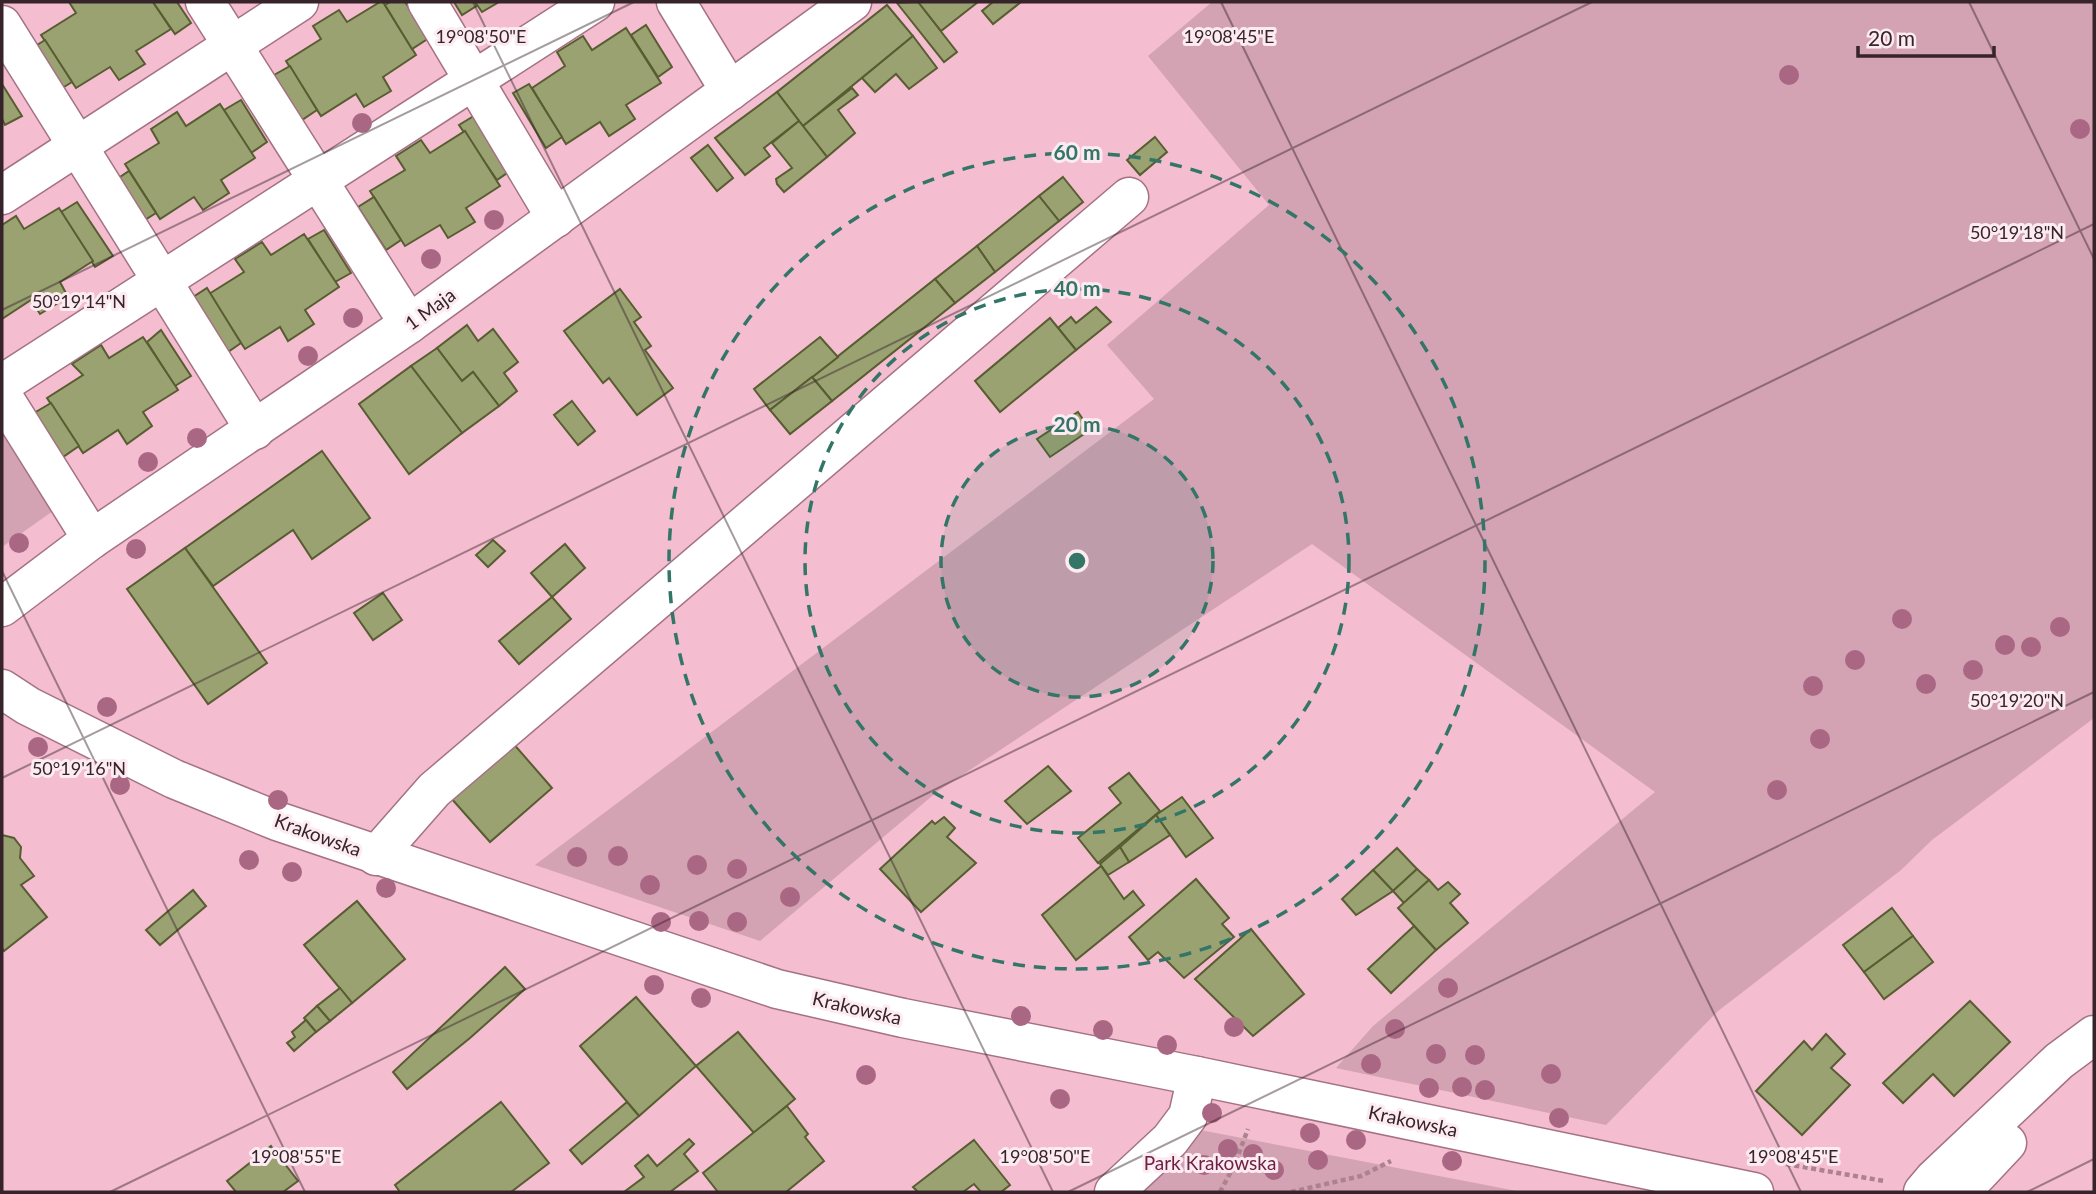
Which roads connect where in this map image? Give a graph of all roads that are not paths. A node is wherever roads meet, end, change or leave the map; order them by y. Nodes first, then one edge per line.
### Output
1 (205, 2) edge
2 (299, 2) edge
3 (427, 2) edge
4 (595, 2) edge
5 (676, 2) edge
6 (852, 2) edge
7 (2, 25) edge
8 (232, 45) junction
9 (474, 80) junction
10 (730, 91) junction
11 (77, 146) junction
12 (318, 180) junction
13 (2, 195) edge
14 (1129, 197) dead end
15 (556, 218) junction
16 (162, 281) junction
17 (409, 324) junction
18 (2, 384) edge
19 (2, 395) edge
20 (255, 429) junction
21 (92, 539) junction
22 (2, 607) edge
23 (2, 689) edge
24 (376, 856) junction
25 (2094, 1035) edge
26 (2094, 1065) edge
27 (1197, 1076) junction
28 (1936, 1191) edge
29 (1114, 1192) edge
30 (1754, 1192) edge

1 - 8 street
2 - 8 street
3 - 9 street
4 - 9 street
5 - 10 street
6 - 10 street, 1 Maja
7 - 11 street
8 - 11 street
8 - 12 street
9 - 12 street
9 - 15 street
10 - 15 street, 1 Maja
11 - 13 street
11 - 16 street
12 - 16 street
12 - 17 street
14 - 24 street
15 - 17 street, 1 Maja
16 - 18 street
16 - 20 street
17 - 20 street, 1 Maja
19 - 21 street
20 - 21 street, 1 Maja
21 - 22 street, 1 Maja
23 - 24 street, Krakowska
24 - 27 street, Krakowska
25 - 28 street
26 - 28 street
27 - 29 street
27 - 30 street, Krakowska

